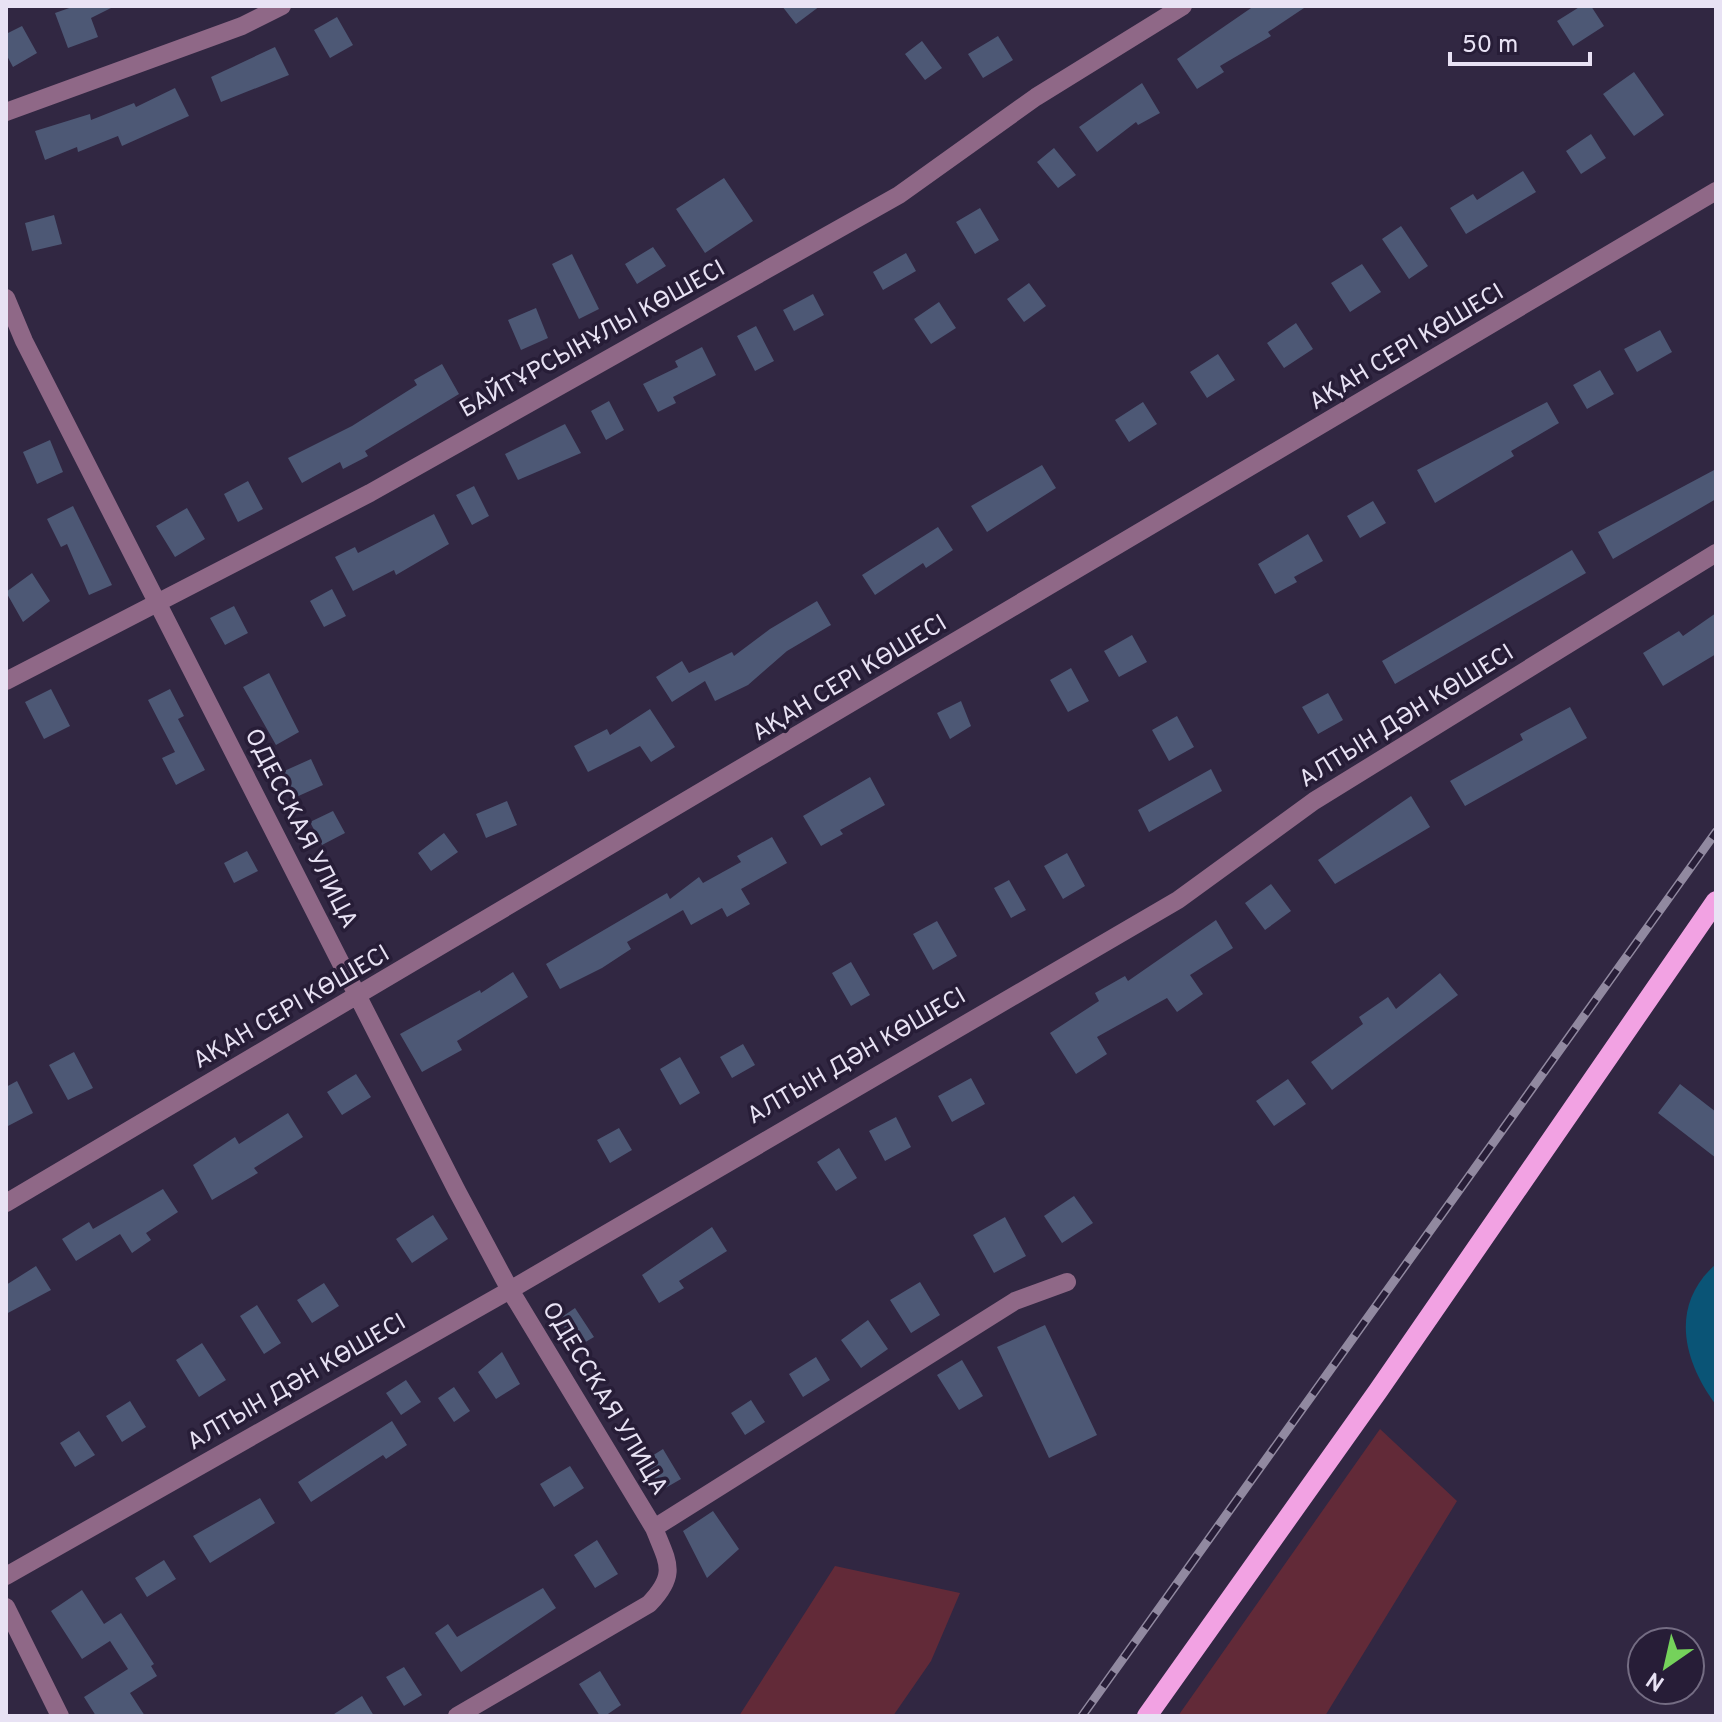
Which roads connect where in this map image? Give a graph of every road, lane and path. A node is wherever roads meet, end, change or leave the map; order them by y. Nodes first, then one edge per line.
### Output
1 (282, 6) edge
2 (1183, 6) edge
3 (6, 112) edge
4 (1716, 191) edge
5 (6, 298) edge
6 (1716, 553) edge
7 (159, 602) junction
8 (6, 681) edge
9 (1716, 901) edge
10 (357, 998) junction
11 (6, 1203) edge
12 (1067, 1282) dead end
13 (510, 1290) junction
14 (654, 1528) junction
15 (6, 1576) edge
16 (6, 1607) edge
17 (60, 1716) edge
18 (457, 1716) edge
19 (1147, 1716) edge

1 - 3 street
2 - 7 street, БАЙТҰРСЫНҰЛЫ КӨШЕСІ
4 - 10 street, АҚАН СЕРІ КӨШЕСІ
5 - 7 street, ОДЕССКАЯ УЛИЦА
6 - 13 street, АЛТЫН ДӘН КӨШЕСІ
7 - 8 street, БАЙТҰРСЫНҰЛЫ КӨШЕСІ
7 - 10 street, ОДЕССКАЯ УЛИЦА
9 - 19 main road
10 - 11 street, АҚАН СЕРІ КӨШЕСІ
10 - 13 street, ОДЕССКАЯ УЛИЦА
12 - 14 street
13 - 14 street, ОДЕССКАЯ УЛИЦА
13 - 15 street, АЛТЫН ДӘН КӨШЕСІ
14 - 18 street, ОДЕССКАЯ УЛИЦА
16 - 17 street

